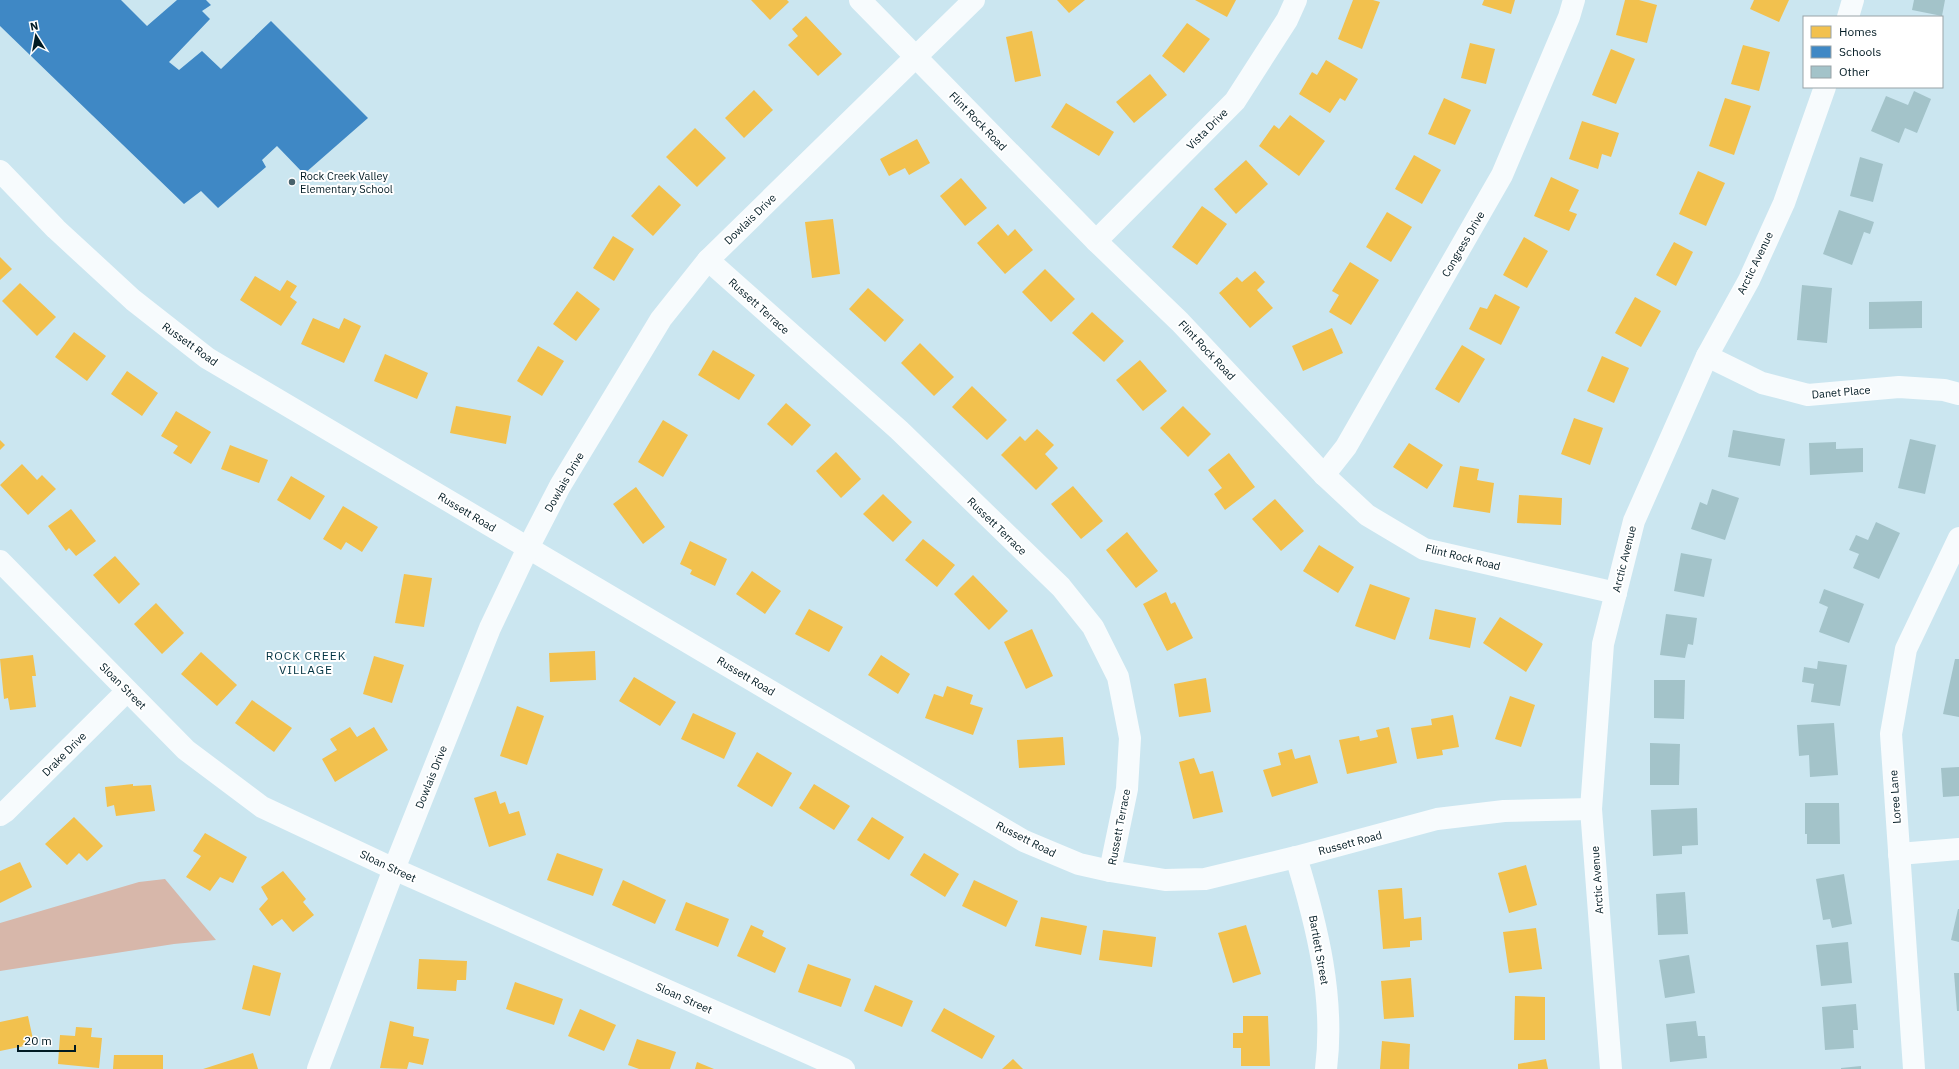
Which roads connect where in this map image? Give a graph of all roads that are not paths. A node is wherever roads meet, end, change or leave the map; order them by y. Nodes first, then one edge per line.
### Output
1 (860, 0) edge
2 (974, 0) edge
3 (1296, 0) edge
4 (1574, 0) edge
5 (1853, 0) edge
6 (1848, 16) edge
7 (916, 57) junction
8 (1825, 88) edge
9 (0, 171) edge
10 (1096, 241) junction
11 (708, 260) junction
12 (1707, 356) junction
13 (1959, 394) edge
14 (1324, 474) junction
15 (1959, 538) edge
16 (528, 548) junction
17 (0, 561) edge
18 (1616, 593) junction
19 (127, 692) junction
20 (1591, 809) junction
21 (0, 815) edge
22 (1959, 849) edge
23 (1899, 854) junction
24 (1296, 857) junction
25 (394, 869) junction
26 (1110, 871) junction
27 (318, 1069) edge
28 (844, 1069) edge
29 (1326, 1069) edge
30 (1611, 1069) edge
31 (1914, 1069) edge

1 - 7 street, Flint Rock Road
2 - 7 street, Dowlais Drive
3 - 10 street, Vista Drive
4 - 14 street, Congress Drive
5 - 6 street
7 - 10 street, Flint Rock Road
7 - 11 street, Dowlais Drive
8 - 12 street, Arctic Avenue
9 - 16 street, Russett Road
10 - 14 street, Flint Rock Road
11 - 16 street, Dowlais Drive
11 - 26 street, Russett Terrace
12 - 13 street, Danet Place
12 - 18 street, Arctic Avenue
14 - 18 street, Flint Rock Road
15 - 23 street, Loree Lane
16 - 25 street, Dowlais Drive
16 - 26 street, Russett Road
17 - 19 street, Sloan Street
18 - 20 street, Arctic Avenue
19 - 21 street, Drake Drive
19 - 25 street, Sloan Street
20 - 24 street, Russett Road
20 - 30 street, Arctic Avenue
22 - 23 street
23 - 31 street, Loree Lane
24 - 26 street, Russett Road
24 - 29 street, Bartlett Street
25 - 27 street, Dowlais Drive
25 - 28 street, Sloan Street

